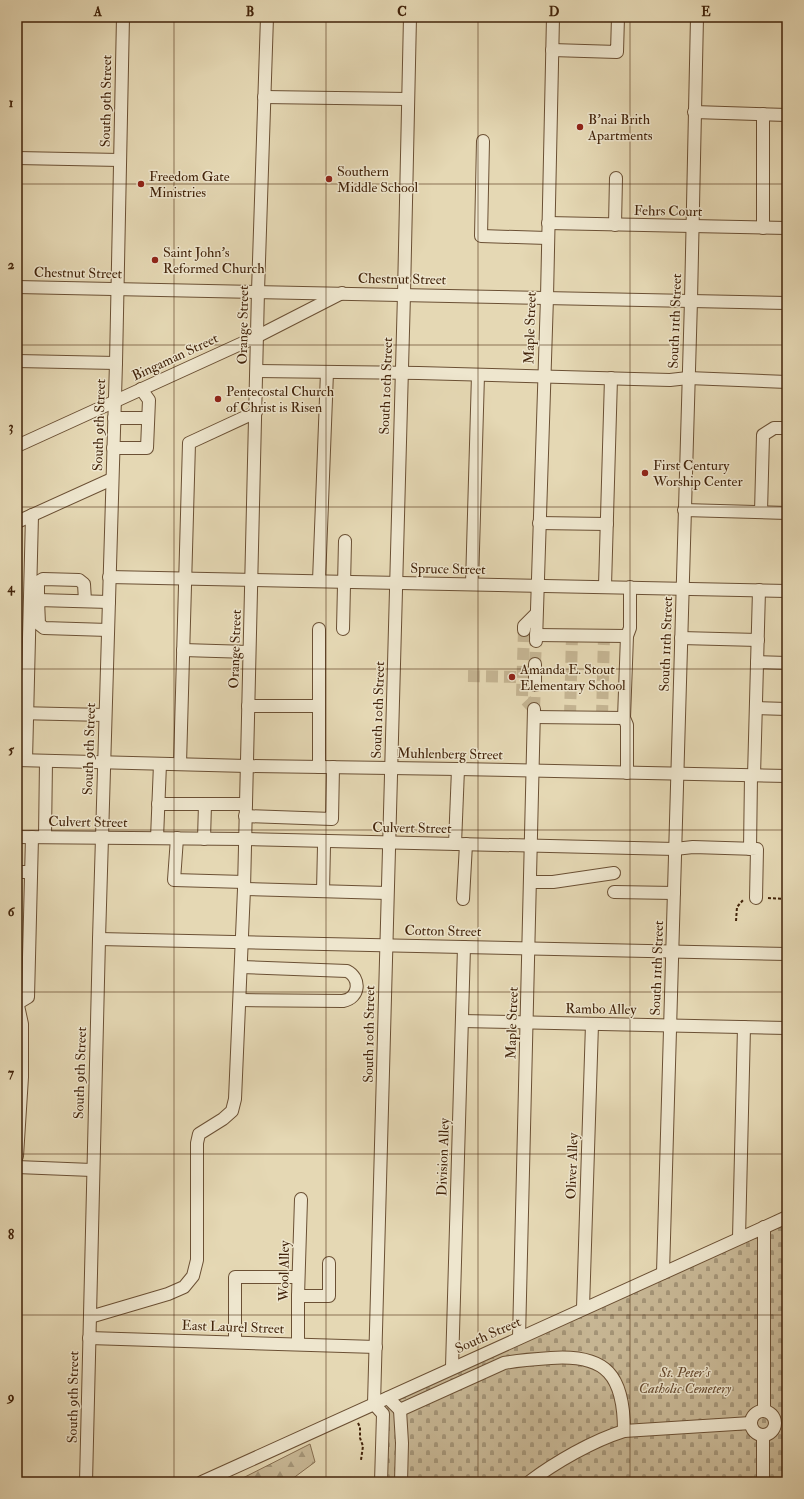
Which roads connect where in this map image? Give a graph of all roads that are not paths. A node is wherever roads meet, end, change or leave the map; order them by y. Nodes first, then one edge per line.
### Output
1 (124, 17) edge
2 (267, 17) edge
3 (410, 17) edge
4 (553, 17) edge
5 (618, 17) edge
6 (696, 17) edge
7 (552, 50) junction
8 (264, 97) junction
9 (408, 99) junction
10 (694, 112) junction
11 (763, 114) junction
12 (787, 115) edge
13 (483, 141) dead end
14 (17, 158) edge
15 (120, 160) junction
16 (616, 178) dead end
17 (548, 223) junction
18 (615, 224) junction
19 (692, 226) junction
20 (763, 228) junction
21 (787, 228) edge
22 (547, 238) junction
23 (17, 287) edge
24 (117, 288) junction
25 (258, 291) junction
26 (343, 292) junction
27 (404, 294) junction
28 (546, 297) junction
29 (691, 300) junction
30 (787, 303) edge
31 (258, 336) junction
32 (17, 361) edge
33 (116, 363) junction
34 (257, 371) junction
35 (327, 372) junction
36 (402, 373) junction
37 (478, 374) junction
38 (543, 376) junction
39 (611, 378) junction
40 (688, 378) junction
41 (787, 382) edge
42 (142, 389) junction
43 (115, 402) junction
44 (256, 412) junction
45 (114, 418) junction
46 (148, 418) junction
47 (787, 428) edge
48 (17, 446) edge
49 (113, 448) junction
50 (112, 479) junction
51 (684, 510) junction
52 (761, 512) junction
53 (787, 513) edge
54 (32, 515) junction
55 (17, 522) edge
56 (539, 523) junction
57 (607, 524) junction
58 (345, 541) dead end
59 (109, 577) junction
60 (185, 579) junction
61 (251, 580) junction
62 (319, 581) junction
63 (345, 582) junction
64 (396, 583) junction
65 (472, 584) junction
66 (537, 584) junction
67 (605, 586) junction
68 (630, 587) junction
69 (683, 588) junction
70 (759, 590) junction
71 (787, 591) edge
72 (38, 600) junction
73 (85, 600) junction
74 (108, 602) junction
75 (536, 614) junction
76 (319, 629) dead end
77 (343, 629) dead end
78 (108, 630) junction
79 (524, 630) tunnel mouth
80 (627, 636) junction
81 (681, 638) junction
82 (758, 640) junction
83 (183, 650) junction
84 (250, 652) junction
85 (757, 662) junction
86 (787, 662) edge
87 (535, 664) tunnel mouth
88 (535, 685) tunnel mouth
89 (22, 691) edge
90 (248, 706) junction
91 (319, 706) junction
92 (756, 708) junction
93 (787, 709) edge
94 (22, 714) edge
95 (105, 715) junction
96 (624, 718) junction
97 (22, 760) edge
98 (46, 761) junction
99 (104, 762) junction
100 (160, 764) junction
101 (180, 764) junction
102 (246, 766) junction
103 (319, 767) junction
104 (333, 767) junction
105 (391, 768) junction
106 (458, 769) junction
107 (533, 771) junction
108 (627, 773) junction
109 (677, 774) junction
110 (753, 776) junction
111 (787, 776) edge
112 (158, 804) junction
113 (205, 804) junction
114 (246, 804) junction
115 (245, 816) junction
116 (17, 836) edge
117 (32, 837) junction
118 (45, 837) junction
119 (102, 838) junction
120 (157, 838) junction
121 (177, 838) junction
122 (204, 839) junction
123 (245, 839) junction
124 (326, 841) junction
125 (389, 843) junction
126 (460, 844) junction
127 (532, 846) junction
128 (675, 849) junction
129 (750, 849) junction
130 (17, 872) edge
131 (31, 872) junction
132 (614, 873) dead end
133 (531, 882) junction
134 (244, 885) junction
135 (323, 891) junction
136 (614, 892) dead end
137 (387, 893) junction
138 (674, 893) junction
139 (761, 898) road end
140 (463, 899) dead end
141 (99, 939) junction
142 (242, 942) junction
143 (386, 945) junction
144 (464, 947) junction
145 (529, 948) junction
146 (672, 951) junction
147 (787, 954) edge
148 (241, 967) junction
149 (240, 1000) junction
150 (18, 1002) edge
151 (19, 1019) edge
152 (462, 1021) junction
153 (527, 1022) junction
154 (592, 1024) junction
155 (670, 1025) junction
156 (744, 1027) junction
157 (787, 1028) edge
158 (17, 1156) edge
159 (17, 1167) edge
160 (92, 1170) junction
161 (300, 1199) dead end
162 (787, 1216) edge
163 (764, 1227) junction
164 (739, 1238) junction
165 (329, 1263) dead end
166 (662, 1273) junction
167 (298, 1278) junction
168 (298, 1296) junction
169 (583, 1308) junction
170 (90, 1317) junction
171 (89, 1338) junction
172 (519, 1338) junction
173 (235, 1342) junction
174 (298, 1344) junction
175 (376, 1347) junction
176 (452, 1367) junction
177 (388, 1398) junction
178 (374, 1404) junction
179 (400, 1410) junction
180 (764, 1411) junction
181 (751, 1423) junction
182 (624, 1431) junction
183 (763, 1436) junction
184 (86, 1482) edge
185 (202, 1482) edge
186 (381, 1482) edge
187 (401, 1482) edge
188 (529, 1482) edge
189 (762, 1482) edge

1 - 15 street, South 9th Street
2 - 8 street, Orange Street
3 - 9 street, South 10th Street
4 - 7 street, Maple Street
5 - 7 street
6 - 10 street, South 11th Street
7 - 17 street, Maple Street
8 - 9 street
8 - 25 street, Orange Street
9 - 27 street, South 10th Street
10 - 11 street
10 - 19 street, South 11th Street
11 - 12 street
11 - 20 street
13 - 22 street
14 - 15 street
15 - 24 street, South 9th Street
16 - 18 street
17 - 18 street, Fehrs Court
17 - 22 street, Maple Street
18 - 19 street, Fehrs Court
19 - 20 street, Fehrs Court
19 - 29 street, South 11th Street
20 - 21 street, Fehrs Court
22 - 28 street, Maple Street
23 - 24 street, Chestnut Street
24 - 25 street, Chestnut Street
24 - 33 street, South 9th Street
25 - 26 street, Chestnut Street
25 - 31 street, Orange Street
26 - 27 street, Chestnut Street
26 - 31 street, Bingaman Street
27 - 28 street, Chestnut Street
27 - 36 street, South 10th Street
28 - 29 street, Chestnut Street
28 - 38 street, Maple Street
29 - 30 street, Chestnut Street
29 - 40 street, South 11th Street
31 - 34 street, Orange Street
31 - 42 street, Bingaman Street
32 - 33 street
33 - 43 street, South 9th Street
34 - 35 street
34 - 44 street, Orange Street
35 - 36 street
35 - 62 street
36 - 37 street
36 - 64 street, South 10th Street
37 - 38 street
37 - 65 street
38 - 39 street
38 - 56 street, Maple Street
39 - 40 street
39 - 57 street
40 - 41 street
40 - 51 street, South 11th Street
42 - 43 street, Bingaman Street
42 - 46 street
43 - 45 street, South 9th Street
43 - 48 street, Bingaman Street
44 - 60 street
44 - 61 street, Orange Street
45 - 46 street
45 - 49 street, South 9th Street
46 - 49 street
47 - 52 street
49 - 50 street, South 9th Street
50 - 54 street
50 - 59 street, South 9th Street
51 - 52 street
51 - 69 street, South 11th Street
52 - 53 street
54 - 55 street
54 - 89 street
56 - 57 street
56 - 66 street, Maple Street
57 - 67 street
58 - 63 street
59 - 60 street, Spruce Street
59 - 74 street, South 9th Street
60 - 61 street, Spruce Street
60 - 83 street
61 - 62 street, Spruce Street
61 - 84 street, Orange Street
62 - 63 street, Spruce Street
63 - 64 street, Spruce Street
63 - 77 street
64 - 65 street, Spruce Street
64 - 105 street, South 10th Street
65 - 66 street, Spruce Street
66 - 67 street, Spruce Street
66 - 75 street, Maple Street
67 - 68 street, Spruce Street
68 - 69 street, Spruce Street
68 - 80 street
69 - 70 street, Spruce Street
69 - 81 street, South 11th Street
70 - 71 street, Spruce Street
70 - 82 street
72 - 73 street
72 - 73 street
72 - 78 street
73 - 74 street
74 - 78 street, South 9th Street
75 - 79 street
75 - 80 street, Maple Street
76 - 91 street
78 - 95 street, South 9th Street
80 - 96 street
81 - 82 street
81 - 109 street, South 11th Street
82 - 85 street
83 - 84 street
83 - 101 street
84 - 90 street, Orange Street
85 - 86 street
85 - 92 street
87 - 88 street
89 - 94 street
90 - 91 street, Orange Street
90 - 102 street, Orange Street
91 - 103 street
92 - 93 street
92 - 110 street
94 - 95 street
94 - 97 street
95 - 99 street, South 9th Street
96 - 107 street, Maple Street
96 - 108 street
97 - 98 street, Muhlenberg Street
98 - 99 street, Muhlenberg Street
98 - 118 street
99 - 100 street, Muhlenberg Street
99 - 119 street, South 9th Street
100 - 101 street, Muhlenberg Street
100 - 112 street
101 - 102 street, Muhlenberg Street
102 - 103 street, Muhlenberg Street
102 - 114 street, Orange Street
103 - 104 street, Muhlenberg Street
104 - 105 street, Muhlenberg Street
104 - 115 street
105 - 106 street, Muhlenberg Street
105 - 125 street, South 10th Street
106 - 107 street, Muhlenberg Street
106 - 126 street
107 - 108 street, Muhlenberg Street
107 - 127 street, Maple Street
108 - 109 street, Muhlenberg Street
109 - 110 street, Muhlenberg Street
109 - 128 street, South 11th Street
110 - 111 street, Muhlenberg Street
110 - 129 street
112 - 113 street
112 - 120 street
113 - 114 street
113 - 122 street
114 - 115 street, Orange Street
115 - 123 street, Orange Street
116 - 117 street, Culvert Street
117 - 118 street, Culvert Street
117 - 131 street
118 - 119 street, Culvert Street
119 - 120 street, Culvert Street
119 - 141 street, South 9th Street
120 - 121 street, Culvert Street
121 - 122 street, Culvert Street
121 - 134 street
122 - 123 street, Culvert Street
123 - 124 street, Culvert Street
123 - 134 street, Orange Street
124 - 125 street, Culvert Street
124 - 135 street
125 - 126 street, Culvert Street
125 - 137 street, South 10th Street
126 - 127 street, Culvert Street
126 - 140 street
127 - 128 street, Culvert Street
127 - 133 street, Maple Street
128 - 129 street, Culvert Street
128 - 138 street, South 11th Street
129 - 139 street
130 - 131 street
131 - 150 street
132 - 133 street
133 - 145 street, Maple Street
134 - 135 street
134 - 142 street, Orange Street
135 - 137 street
136 - 138 street
137 - 143 street, South 10th Street
138 - 146 street, South 11th Street
141 - 142 street, Cotton Street
141 - 160 street, South 9th Street
142 - 143 street, Cotton Street
142 - 148 street, Orange Street
143 - 144 street, Cotton Street
143 - 175 street, South 10th Street
144 - 145 street, Cotton Street
144 - 152 street, Division Alley
145 - 146 street, Cotton Street
145 - 153 street, Maple Street
146 - 147 street, Cotton Street
146 - 155 street, South 11th Street
148 - 149 street, Orange Street
148 - 149 street
149 - 170 street, Orange Street
150 - 151 street
151 - 158 street
152 - 153 street, Rambo Alley
152 - 176 street, Division Alley
153 - 154 street, Rambo Alley
153 - 172 street, Maple Street
154 - 155 street, Rambo Alley
154 - 169 street, Oliver Alley
155 - 156 street, Rambo Alley
155 - 166 street, South 11th Street
156 - 157 street, Rambo Alley
156 - 164 street
159 - 160 street
160 - 170 street, South 9th Street
161 - 167 street, Wool Alley
162 - 163 street, South Street
163 - 164 street, South Street
163 - 180 street
164 - 166 street, South Street
165 - 168 street
166 - 169 street, South Street
167 - 168 street, Wool Alley
167 - 173 street
168 - 174 street, Wool Alley
169 - 172 street, South Street
170 - 171 street, South 9th Street
171 - 173 street, East Laurel Street
171 - 184 street, South 9th Street
172 - 176 street, South Street
173 - 174 street, East Laurel Street
174 - 175 street, East Laurel Street
175 - 178 street, South 10th Street
176 - 177 street, South Street
177 - 178 street, South Street
177 - 179 street
178 - 185 street, South Street
178 - 186 street
179 - 182 street
179 - 187 street
180 - 181 street
180 - 183 street
181 - 182 street
181 - 183 street
182 - 188 street
183 - 189 street

